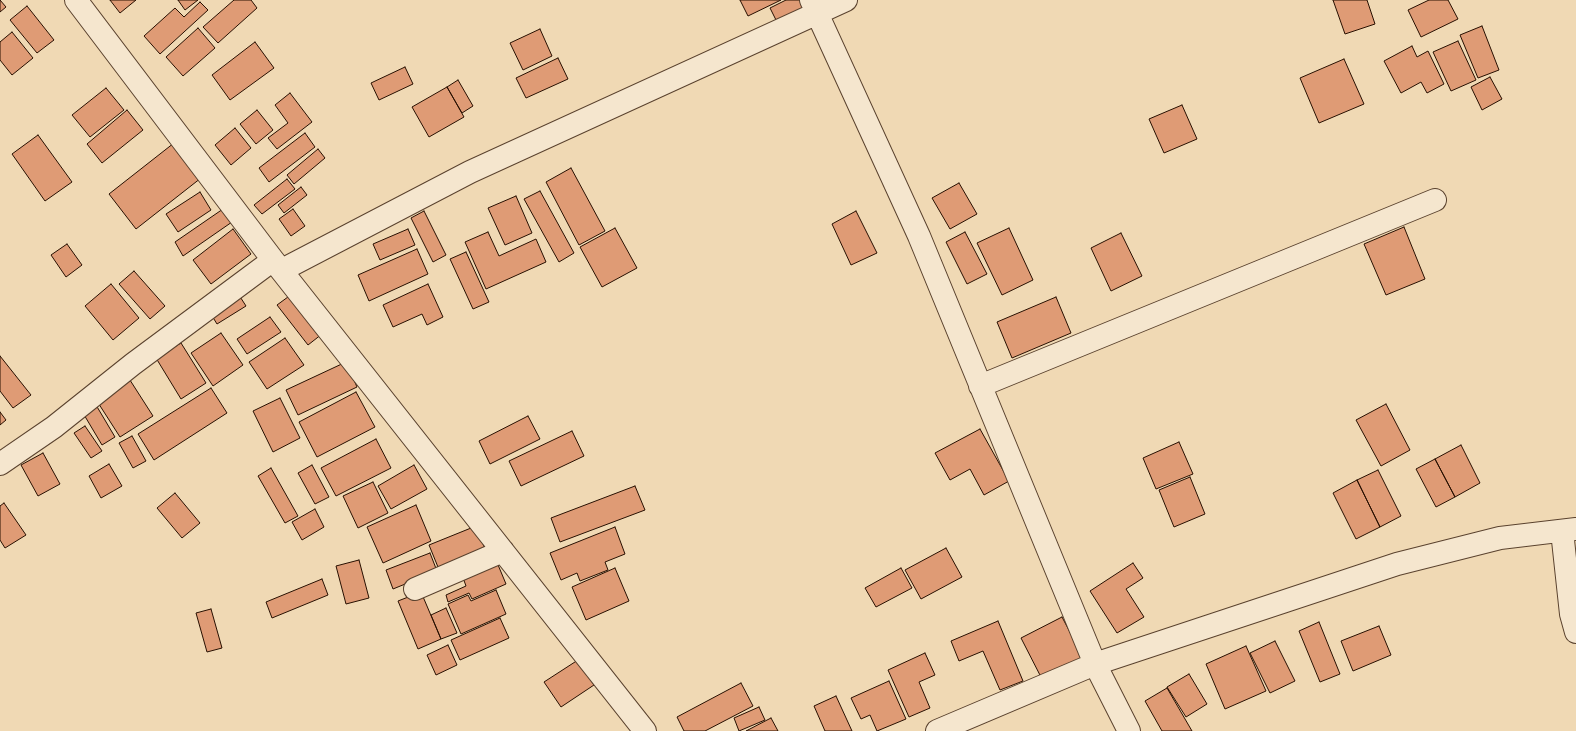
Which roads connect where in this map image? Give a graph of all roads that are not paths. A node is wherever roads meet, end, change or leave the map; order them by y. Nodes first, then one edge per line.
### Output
1 (76, 0) edge
2 (846, 0) edge
3 (815, 6) edge
4 (1435, 200) dead end
5 (278, 265) junction
6 (980, 386) junction
7 (0, 464) edge
8 (1569, 530) edge
9 (503, 551) junction
10 (414, 589) dead end
11 (1576, 632) edge
12 (1095, 664) junction
13 (645, 731) edge
14 (937, 731) edge
15 (1129, 731) edge

1 - 5 street
2 - 3 street
3 - 5 street
3 - 6 street
4 - 6 street
5 - 7 street
5 - 9 street
6 - 12 street
8 - 11 street
8 - 12 street
9 - 10 street
9 - 13 street
12 - 14 street
12 - 15 street

